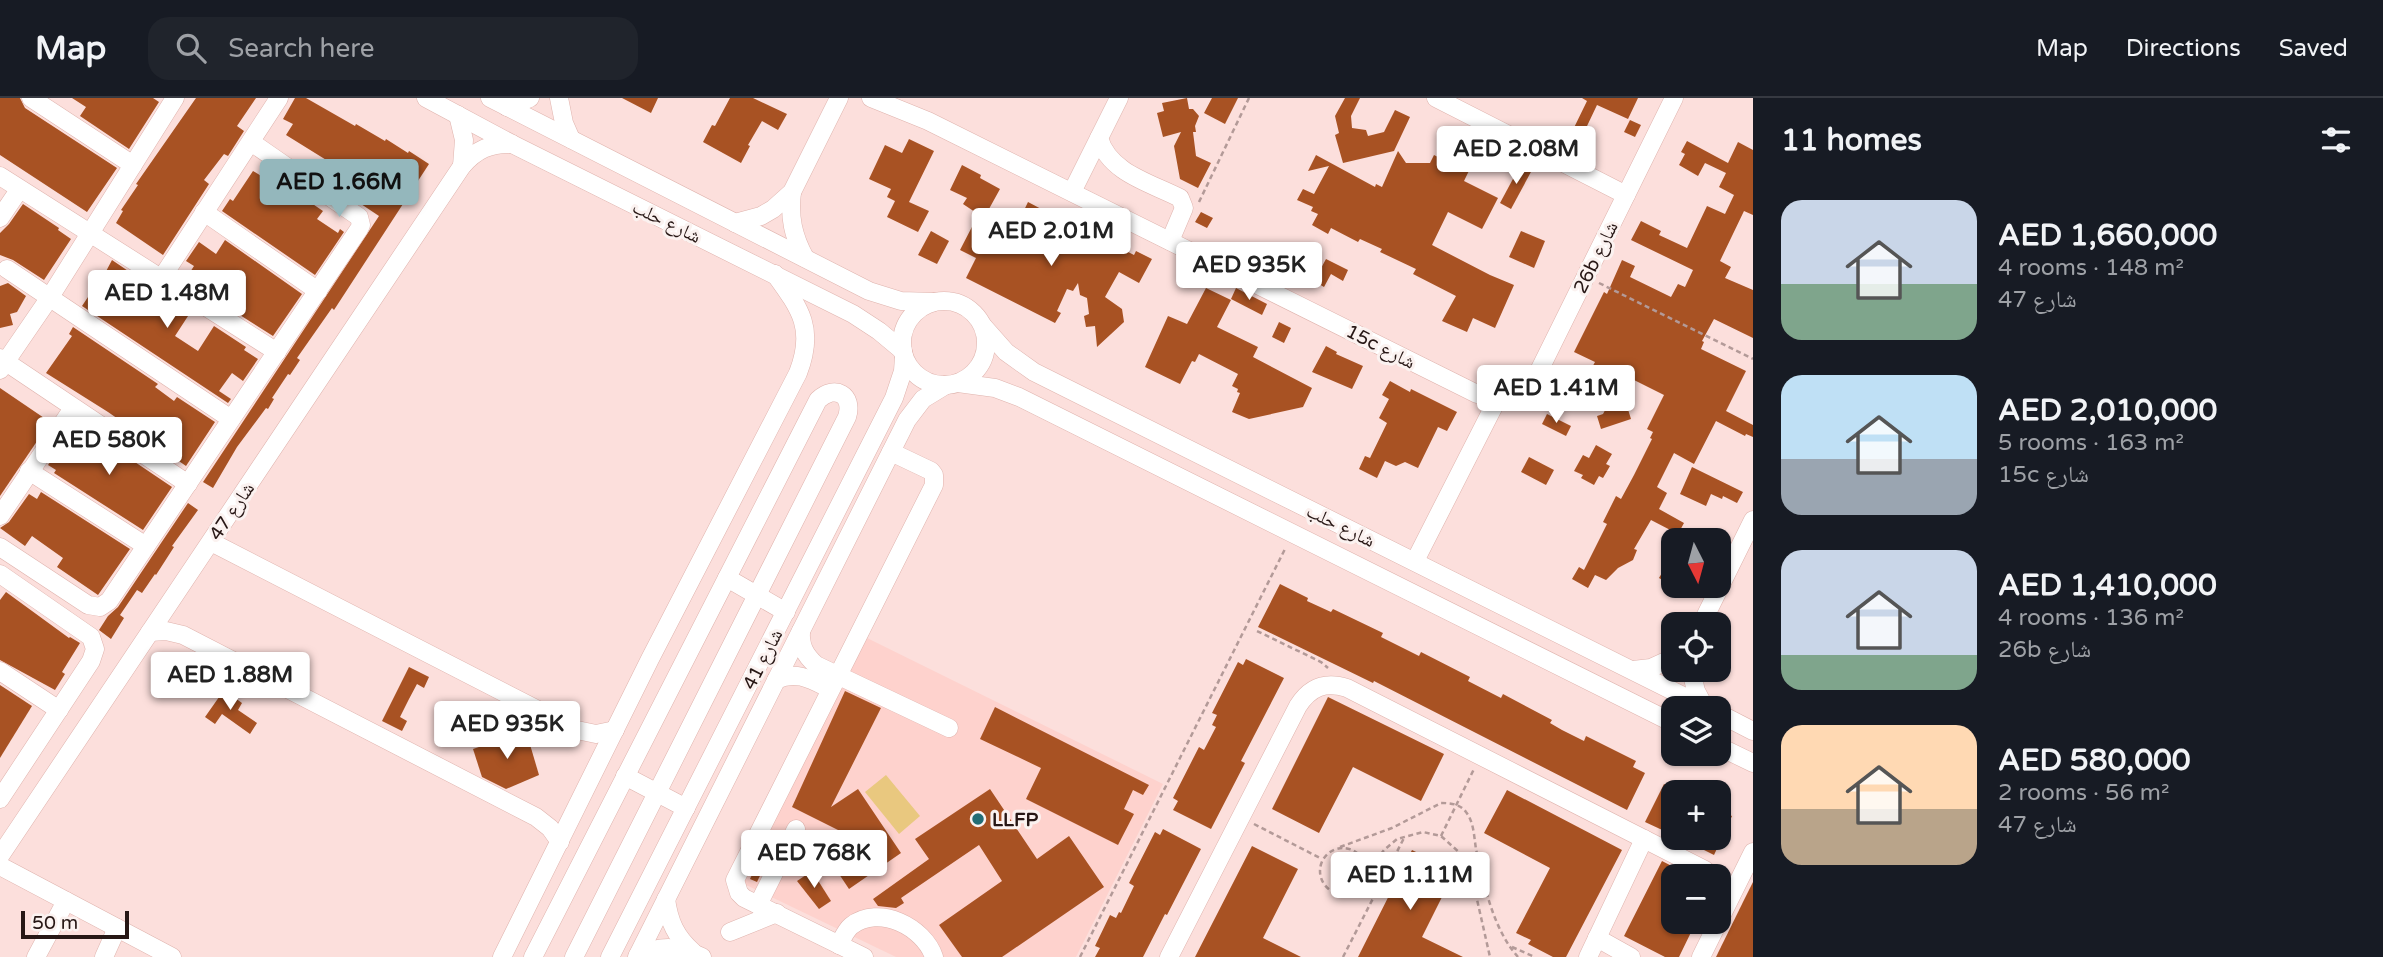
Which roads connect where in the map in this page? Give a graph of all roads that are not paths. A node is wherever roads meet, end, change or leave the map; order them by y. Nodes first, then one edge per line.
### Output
1 (31, 98) edge
2 (175, 98) edge
3 (279, 98) edge
4 (426, 98) edge
5 (490, 98) edge
6 (530, 98) edge
7 (559, 98) edge
8 (839, 98) edge
9 (871, 98) edge
10 (893, 98) edge
11 (1119, 98) edge
12 (1436, 98) edge
13 (1674, 98) edge
14 (507, 107) junction
15 (458, 114) junction
16 (928, 121) junction
17 (1099, 138) junction
18 (572, 139) junction
19 (251, 142) junction
20 (512, 144) junction
21 (133, 165) junction
22 (462, 166) junction
23 (0, 176) edge
24 (19, 190) junction
25 (792, 192) junction
26 (1072, 192) junction
27 (1626, 195) junction
28 (204, 212) junction
29 (0, 218) edge
30 (735, 223) junction
31 (90, 234) junction
32 (1170, 241) junction
33 (804, 258) junction
34 (7, 269) dead end
35 (775, 274) junction
36 (161, 279) junction
37 (318, 291) junction
38 (50, 298) junction
39 (934, 302) junction
40 (983, 326) junction
41 (277, 352) junction
42 (904, 354) junction
43 (2, 363) edge
44 (952, 384) junction
45 (1498, 398) junction
46 (73, 408) junction
47 (231, 419) junction
48 (891, 452) junction
49 (29, 471) junction
50 (188, 484) junction
51 (0, 516) edge
52 (1751, 530) edge
53 (211, 542) junction
54 (146, 546) junction
55 (0, 547) edge
56 (1415, 561) junction
57 (0, 574) edge
58 (727, 578) junction
59 (757, 595) junction
60 (786, 612) junction
61 (1708, 612) edge
62 (801, 631) junction
63 (150, 632) junction
64 (653, 654) junction
65 (686, 657) junction
66 (1661, 663) edge
67 (1633, 670) junction
68 (0, 671) edge
69 (677, 674) junction
70 (776, 680) junction
71 (834, 682) junction
72 (1685, 696) edge
73 (59, 710) junction
74 (1661, 717) edge
75 (1731, 719) edge
76 (949, 728) dead end
77 (615, 730) junction
78 (1753, 731) edge
79 (1731, 752) edge
80 (1753, 763) edge
81 (7, 772) edge
82 (625, 776) junction
83 (657, 793) junction
84 (0, 799) edge
85 (686, 808) junction
86 (796, 829) dead end
87 (1644, 839) junction
88 (560, 842) junction
89 (1753, 852) edge
90 (0, 856) edge
91 (1693, 864) edge
92 (0, 866) edge
93 (666, 899) junction
94 (66, 901) junction
95 (758, 905) junction
96 (777, 914) junction
97 (117, 928) junction
98 (730, 932) dead end
99 (1597, 938) junction
100 (839, 945) junction
101 (698, 955) edge
102 (638, 956) edge
103 (36, 957) edge
104 (104, 957) edge
105 (172, 957) edge
106 (502, 957) edge
107 (533, 957) edge
108 (574, 957) edge
109 (610, 957) edge
110 (864, 957) edge
111 (934, 957) edge
112 (1169, 957) edge
113 (1588, 957) edge
114 (1630, 957) edge
115 (1702, 957) edge

1 - 21 street
2 - 21 street
3 - 19 street
4 - 15 street, شارع حلب
5 - 14 street, شارع حلب
6 - 14 street
7 - 18 street
8 - 25 street
9 - 16 street, 15c شارع
10 - 16 street, 15c شارع
11 - 17 street
12 - 27 street
13 - 27 street, 26b شارع
14 - 18 street, شارع حلب
15 - 20 street, شارع حلب
15 - 22 street
16 - 26 street, 15c شارع
17 - 26 street
17 - 32 street
18 - 30 street, شارع حلب
19 - 28 street
19 - 37 street
20 - 22 street, شارع 47
20 - 35 street, شارع حلب
21 - 31 street
22 - 53 street, شارع 47
23 - 24 street
24 - 29 street
24 - 31 street
25 - 30 street
25 - 33 street
26 - 32 street, 15c شارع
27 - 45 street, 26b شارع
28 - 36 street
28 - 37 street
30 - 33 street, شارع حلب
31 - 36 street
31 - 38 street
32 - 45 street, 15c شارع
33 - 39 street, شارع حلب
34 - 38 street
35 - 42 street, شارع حلب
35 - 64 street
36 - 41 street
37 - 41 street
38 - 43 street
38 - 47 street
39 - 40 street
39 - 42 street
40 - 44 street
40 - 56 street, شارع حلب
41 - 47 street
42 - 44 street
42 - 60 street, شارع 41
43 - 46 street
44 - 48 street, شارع 41
44 - 74 street, شارع حلب
45 - 56 street
46 - 49 street
46 - 50 street
47 - 50 street
48 - 62 street, شارع 41
48 - 71 street
49 - 51 street
49 - 54 street
50 - 54 street
52 - 61 street
53 - 63 street, شارع 47
53 - 77 street
54 - 55 street
56 - 67 street, شارع حلب
57 - 73 street
58 - 59 street
58 - 59 street
58 - 65 street
59 - 60 street
59 - 83 street
60 - 85 street, شارع 41
62 - 70 street, شارع 41
62 - 71 street
63 - 88 street
63 - 90 street, شارع 47
64 - 65 street
64 - 69 street
64 - 77 street
65 - 69 street
66 - 67 street
67 - 72 street, شارع حلب
68 - 73 street
69 - 82 street
70 - 71 street
70 - 93 street, شارع 41
71 - 76 street
71 - 95 street
73 - 81 street
75 - 78 street, شارع حلب
77 - 88 street
79 - 80 street
81 - 84 street
82 - 83 street
82 - 107 street
83 - 85 street
83 - 108 street
85 - 109 street, شارع 41
86 - 95 street
87 - 91 street
87 - 99 street
87 - 112 street
88 - 106 street
89 - 115 street
92 - 94 street
93 - 101 street
93 - 102 street, شارع 41
94 - 97 street
94 - 103 street
95 - 96 street
96 - 98 street
96 - 100 street
97 - 104 street
97 - 105 street
99 - 113 street
99 - 114 street
100 - 110 street
100 - 111 street
101 - 102 street

